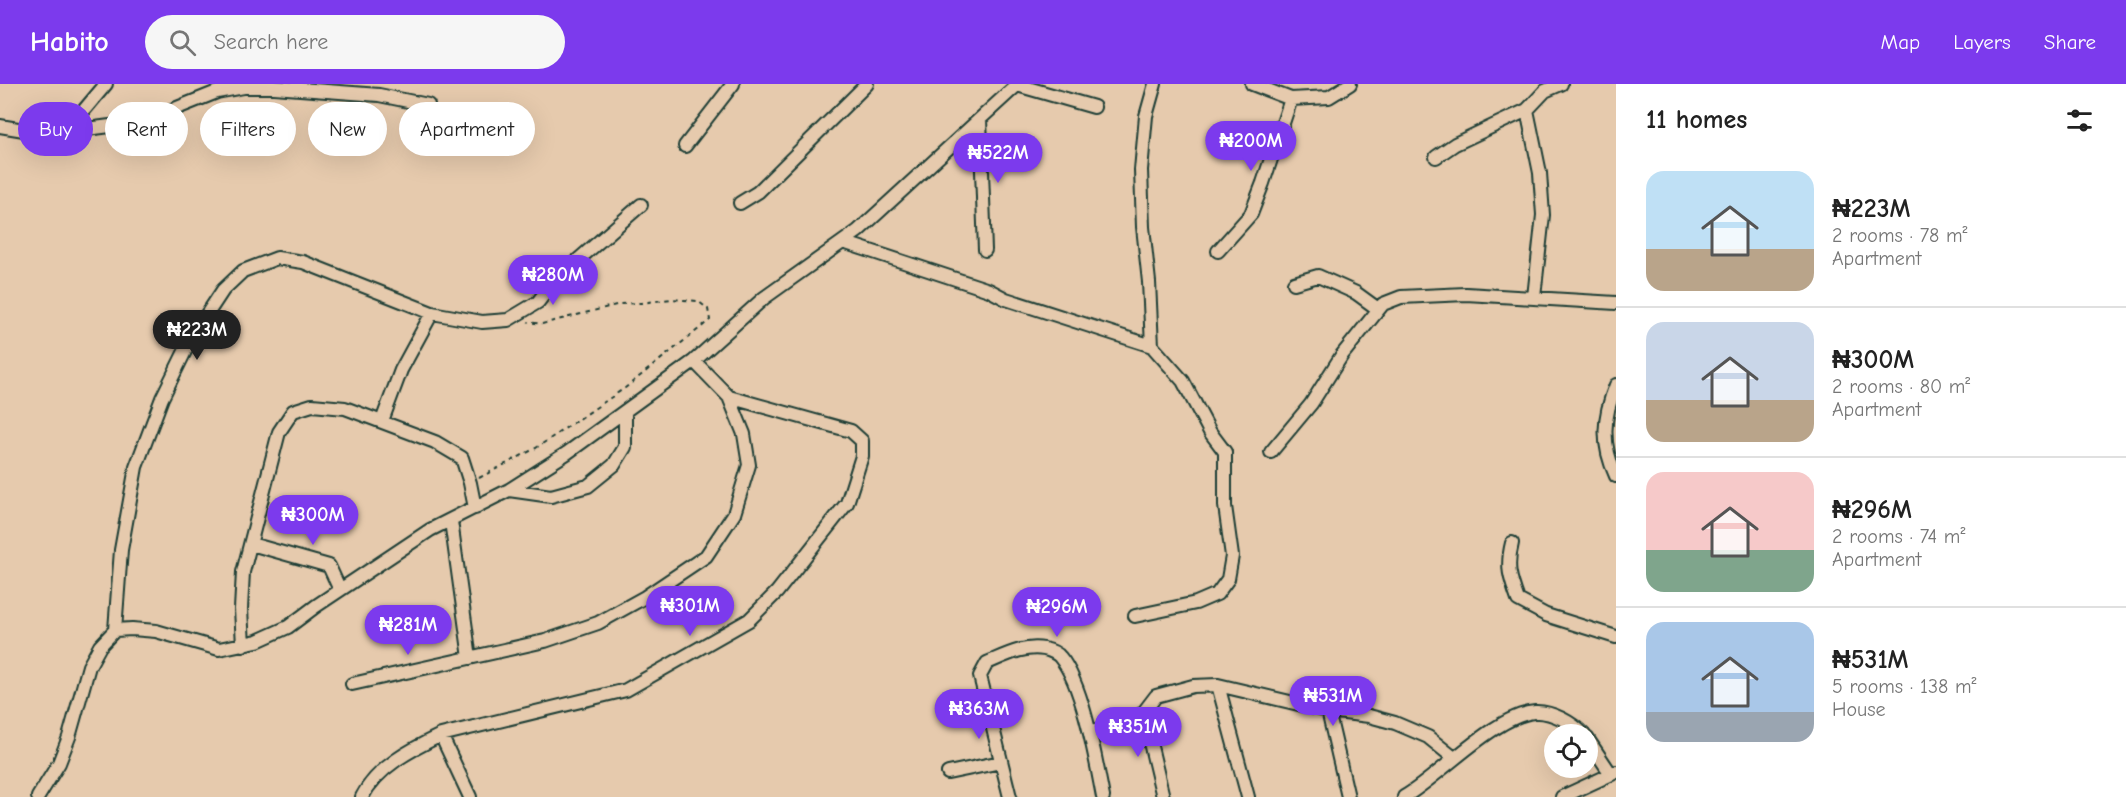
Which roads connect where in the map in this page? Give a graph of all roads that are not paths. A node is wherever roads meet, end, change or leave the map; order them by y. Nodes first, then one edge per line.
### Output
1 (106, 84) edge
2 (733, 84) edge
3 (1017, 84) edge
4 (1155, 84) edge
5 (1252, 84) edge
6 (1350, 84) edge
7 (1561, 84) edge
8 (858, 86) edge
9 (1292, 99) junction
10 (91, 102) edge
11 (413, 102) edge
12 (1094, 107) dead end
13 (1527, 110) junction
14 (980, 119) junction
15 (0, 126) edge
16 (93, 127) edge
17 (18, 129) edge
18 (685, 146) dead end
19 (1436, 157) dead end
20 (740, 203) dead end
21 (641, 205) dead end
22 (843, 242) junction
23 (985, 250) dead end
24 (1218, 251) dead end
25 (1294, 283) dead end
26 (1534, 297) junction
27 (1616, 303) edge
28 (1378, 309) junction
29 (432, 313) junction
30 (1152, 346) junction
31 (694, 361) junction
32 (1616, 385) edge
33 (729, 397) junction
34 (625, 411) junction
35 (382, 421) junction
36 (1271, 452) dead end
37 (1616, 476) edge
38 (508, 490) junction
39 (475, 508) junction
40 (451, 521) junction
41 (1512, 543) dead end
42 (251, 544) junction
43 (340, 590) junction
44 (1135, 616) dead end
45 (115, 630) junction
46 (1616, 638) edge
47 (243, 645) junction
48 (470, 658) junction
49 (352, 684) dead end
50 (1218, 685) junction
51 (1328, 711) junction
52 (1143, 713) junction
53 (1569, 724) edge
54 (1090, 732) junction
55 (441, 735) junction
56 (1598, 753) edge
57 (1454, 758) junction
58 (1001, 762) junction
59 (948, 773) dead end
60 (1613, 773) edge
61 (38, 797) edge
62 (362, 797) edge
63 (470, 797) edge
64 (1010, 797) edge
65 (1103, 797) edge
66 (1163, 797) edge
67 (1248, 797) edge
68 (1348, 797) edge
69 (1404, 797) edge
70 (1562, 797) edge

1 - 10 street
2 - 18 street
3 - 12 street
3 - 14 street
4 - 30 street
5 - 9 street
6 - 9 street
7 - 13 street
8 - 20 street
9 - 24 street
11 - 16 street
13 - 19 street
13 - 26 street
14 - 22 street
14 - 23 street
15 - 17 street
21 - 29 street
22 - 30 street
22 - 31 street
25 - 28 street
26 - 27 street
26 - 28 street
28 - 36 street
29 - 35 street
29 - 45 street
30 - 44 street
31 - 33 street
31 - 34 street
32 - 37 street
33 - 48 street
33 - 55 street
34 - 38 street
34 - 38 street
35 - 39 street
35 - 42 street
38 - 39 street
39 - 40 street
40 - 43 street
40 - 48 street
41 - 46 street
42 - 43 street
42 - 47 street
43 - 47 street
45 - 47 street
45 - 61 street
48 - 49 street
50 - 51 street
50 - 52 street
50 - 67 street
51 - 57 street
51 - 68 street
52 - 54 street
52 - 66 street
53 - 57 street
54 - 58 street
54 - 65 street
55 - 62 street
55 - 63 street
56 - 60 street
57 - 69 street
58 - 59 street
58 - 64 street
60 - 70 street

